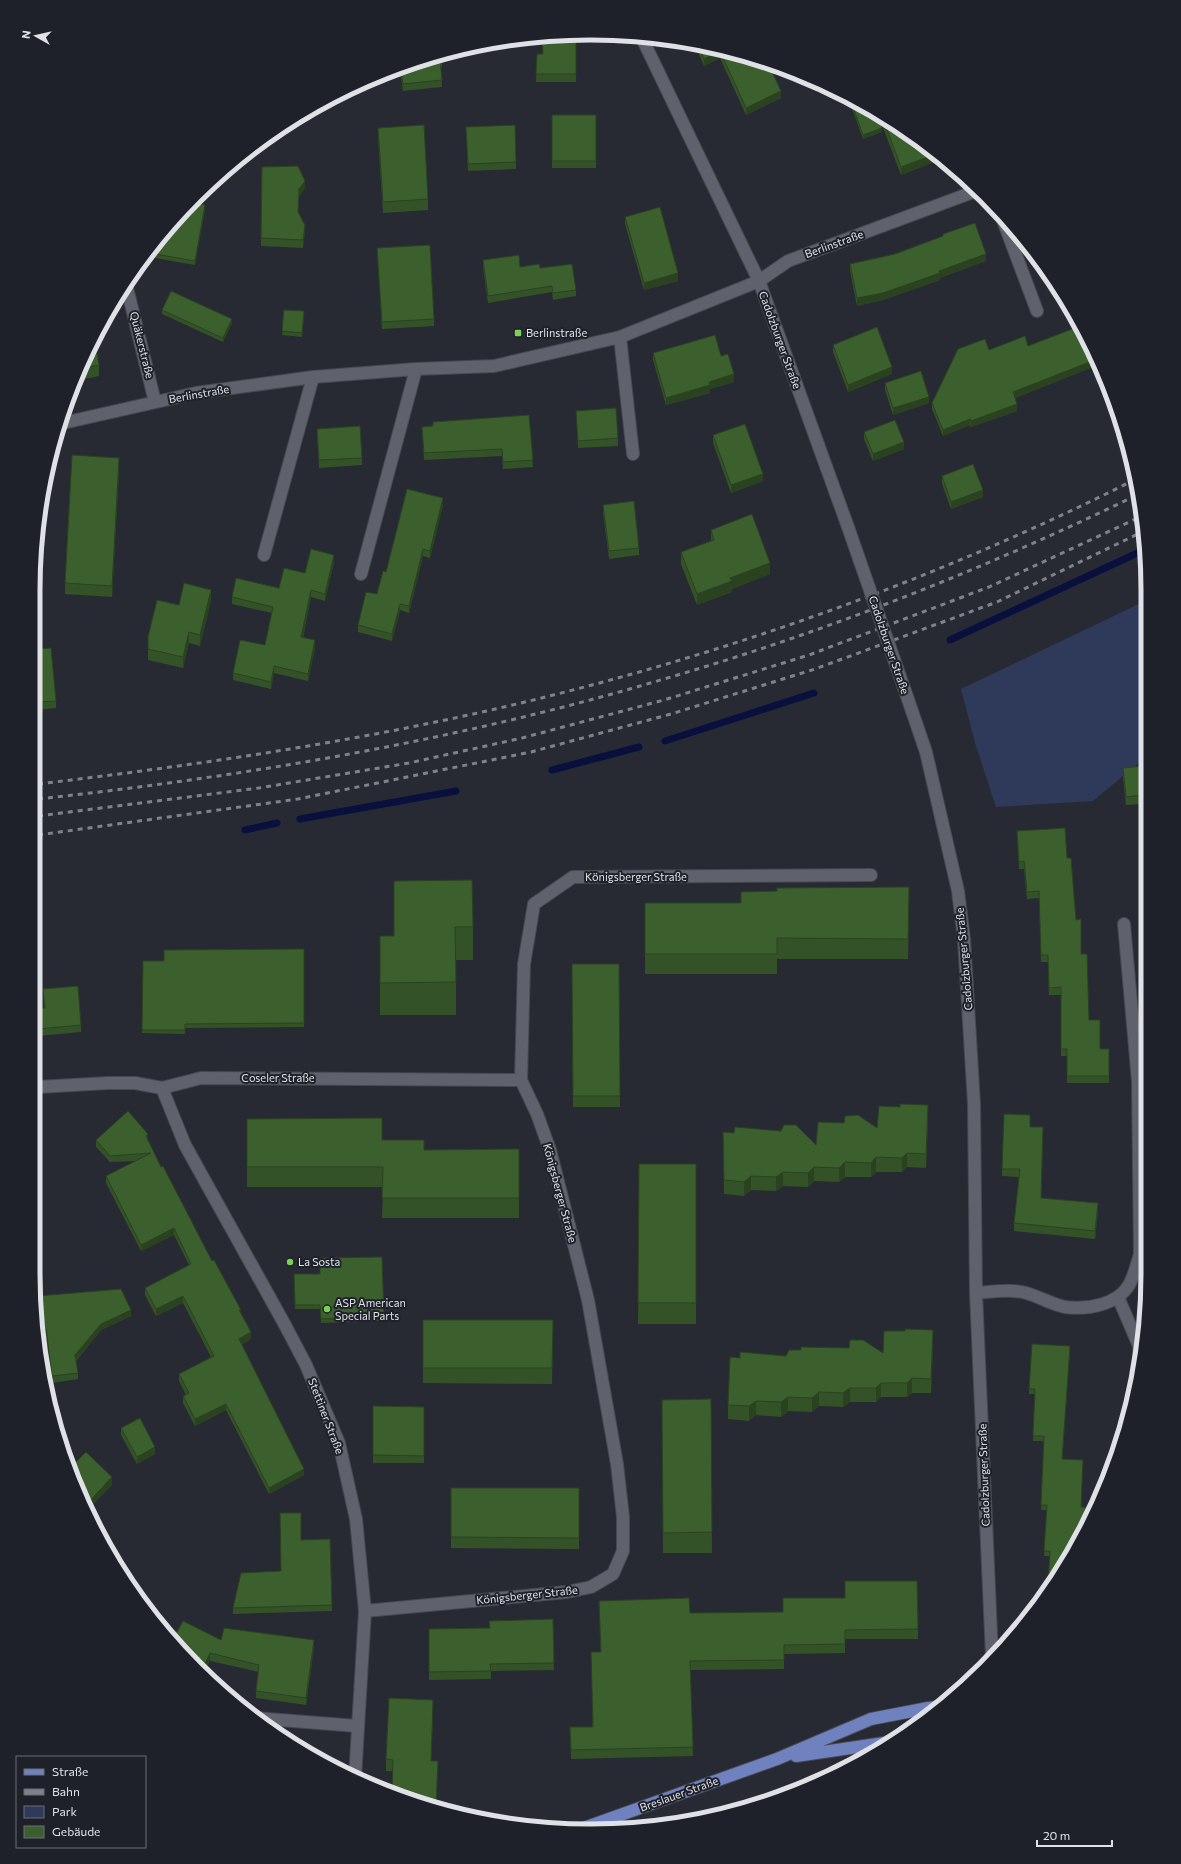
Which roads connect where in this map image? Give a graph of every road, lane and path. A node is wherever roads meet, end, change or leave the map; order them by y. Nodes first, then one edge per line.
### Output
1 (644, 43) edge
2 (971, 193) edge
3 (1007, 232) edge
4 (759, 281) junction
5 (128, 293) edge
6 (1037, 311) dead end
7 (620, 337) junction
8 (416, 369) junction
9 (313, 377) junction
10 (155, 402) junction
11 (67, 422) edge
12 (633, 454) dead end
13 (264, 556) dead end
14 (361, 574) dead end
15 (871, 875) dead end
16 (1124, 924) dead end
17 (521, 1080) junction
18 (40, 1087) edge
19 (162, 1088) junction
20 (976, 1293) junction
21 (1118, 1297) junction
22 (1137, 1337) edge
23 (365, 1611) junction
24 (992, 1650) edge
25 (927, 1709) edge
26 (268, 1719) edge
27 (357, 1726) junction
28 (875, 1744) edge
29 (777, 1759) junction
30 (355, 1771) edge
31 (595, 1824) edge

1 - 4 street, Cadolzburger Straße
2 - 4 street, Berlinstraße
3 - 6 street
4 - 7 street, Berlinstraße
4 - 20 street, Cadolzburger Straße, bridge
5 - 10 street, Quäkerstraße
7 - 8 street, Berlinstraße
7 - 12 street
8 - 9 street, Berlinstraße
8 - 14 street
9 - 10 street, Berlinstraße
9 - 13 street
10 - 11 street, Berlinstraße
15 - 17 street, Königsberger Straße
16 - 21 street
17 - 19 street, Coseler Straße
17 - 23 street, Königsberger Straße
18 - 19 street, Coseler Straße
19 - 23 street, Stettiner Straße
20 - 21 street
20 - 24 street, Cadolzburger Straße
21 - 22 street
23 - 27 street, Stettiner Straße
25 - 29 main road, Breslauer Straße
26 - 27 street
27 - 30 street, Stettiner Straße
28 - 29 main road, Breslauer Straße
29 - 31 main road, Breslauer Straße

